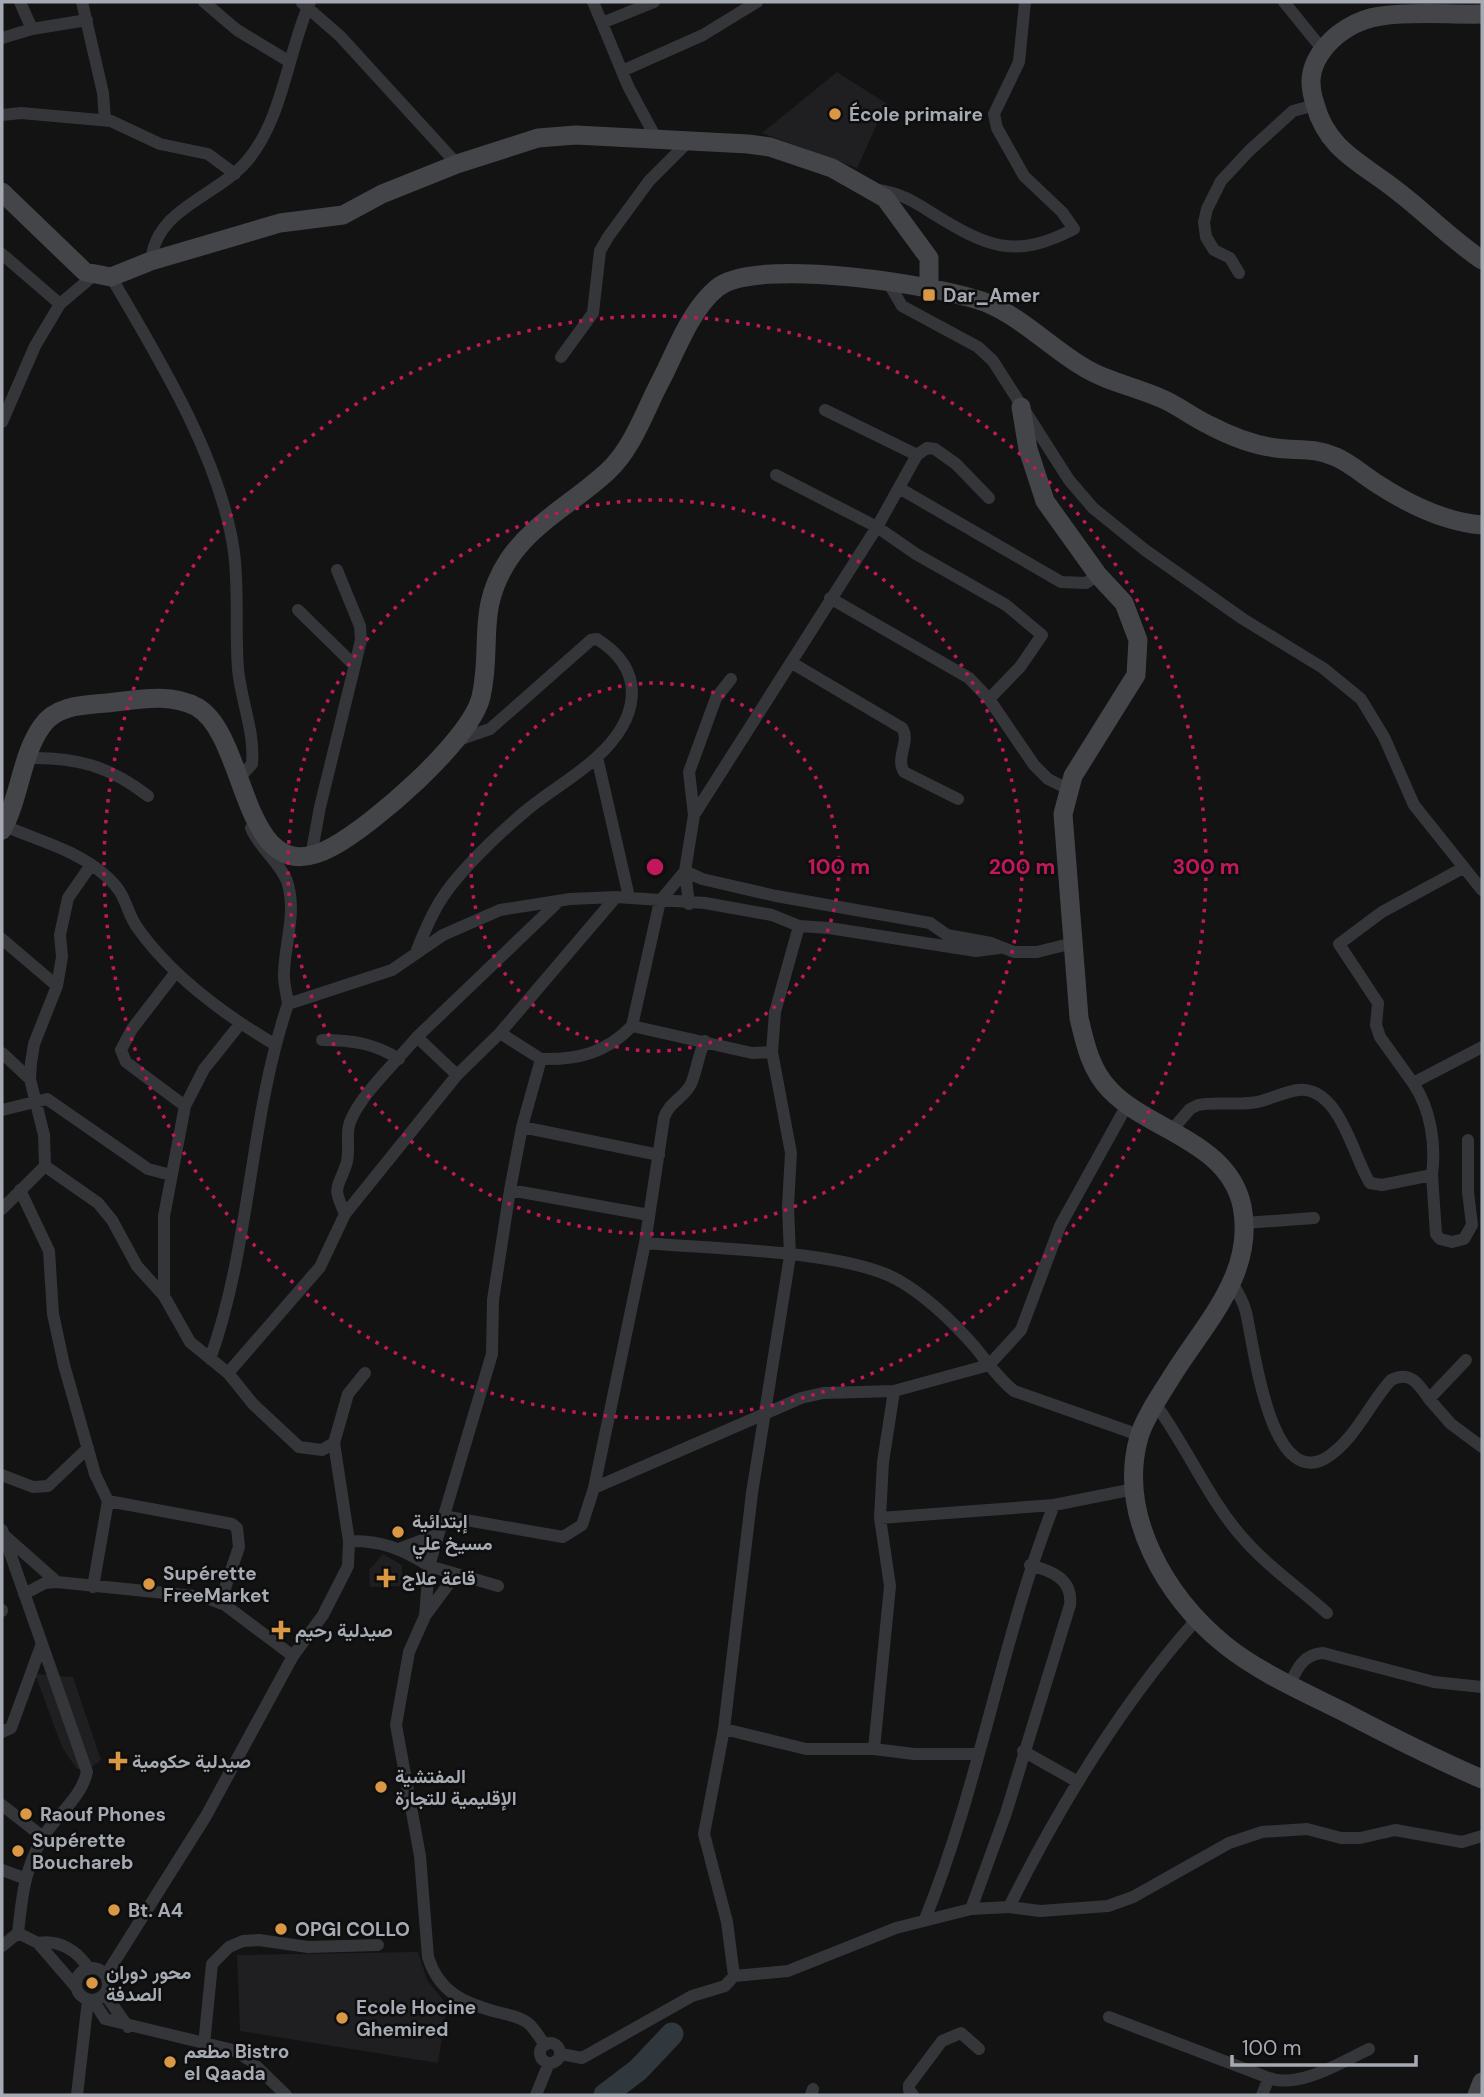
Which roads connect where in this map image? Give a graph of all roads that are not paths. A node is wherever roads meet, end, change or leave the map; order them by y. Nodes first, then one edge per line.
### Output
1 (20, 2) edge
2 (82, 2) edge
3 (204, 2) edge
4 (593, 2) edge
5 (654, 2) edge
6 (757, 2) edge
7 (1025, 2) edge
8 (1284, 2) edge
9 (306, 4) edge
10 (1482, 14) edge
11 (87, 20) junction
12 (602, 23) junction
13 (32, 29) junction
14 (2, 38) edge
15 (1323, 50) junction
16 (290, 62) junction
17 (622, 72) junction
18 (1315, 105) junction
19 (2, 115) edge
20 (105, 120) junction
21 (656, 138) junction
22 (689, 141) junction
23 (457, 164) junction
24 (235, 174) junction
25 (870, 189) junction
26 (2, 192) edge
27 (2, 254) edge
28 (1482, 260) edge
29 (151, 261) junction
30 (1239, 273) dead end
31 (102, 276) junction
32 (888, 282) junction
33 (929, 288) junction
34 (60, 304) junction
35 (561, 357) dead end
36 (1021, 407) junction
37 (825, 410) dead end
38 (2, 422) edge
39 (916, 455) junction
40 (776, 475) dead end
41 (900, 488) junction
42 (989, 498) dead end
43 (1482, 525) edge
44 (877, 527) junction
45 (337, 570) dead end
46 (1098, 575) junction
47 (830, 598) junction
48 (298, 610) dead end
49 (792, 663) junction
50 (354, 665) junction
51 (731, 679) dead end
52 (989, 699) junction
53 (455, 741) junction
54 (597, 757) junction
55 (28, 758) junction
56 (240, 777) junction
57 (1068, 789) junction
58 (148, 796) dead end
59 (958, 799) dead end
60 (248, 810) junction
61 (694, 815) junction
62 (3, 828) edge
63 (311, 856) junction
64 (91, 865) junction
65 (1463, 868) junction
66 (685, 871) junction
67 (1482, 890) edge
68 (776, 896) junction
69 (622, 897) junction
70 (660, 901) junction
71 (558, 903) junction
72 (689, 904) junction
73 (772, 915) junction
74 (799, 926) junction
75 (2, 939) edge
76 (1073, 943) junction
77 (999, 948) junction
78 (417, 950) junction
79 (176, 972) junction
80 (57, 986) junction
81 (288, 1004) junction
82 (240, 1024) junction
83 (632, 1026) junction
84 (500, 1033) junction
85 (417, 1037) junction
86 (322, 1040) dead end
87 (705, 1041) junction
88 (274, 1044) junction
89 (1482, 1047) edge
90 (772, 1052) junction
91 (2, 1053) edge
92 (399, 1059) junction
93 (541, 1059) junction
94 (457, 1075) junction
95 (30, 1079) junction
96 (1413, 1083) junction
97 (37, 1100) junction
98 (1127, 1105) junction
99 (185, 1106) junction
100 (2, 1110) edge
101 (522, 1126) junction
102 (1172, 1130) junction
103 (1468, 1140) dead end
104 (659, 1155) junction
105 (45, 1166) junction
106 (171, 1175) junction
107 (1432, 1175) junction
108 (20, 1189) junction
109 (510, 1190) junction
110 (2, 1209) edge
111 (345, 1214) junction
112 (649, 1215) junction
113 (1314, 1218) dead end
114 (1244, 1223) junction
115 (645, 1243) junction
116 (790, 1256) junction
117 (1232, 1283) junction
118 (164, 1296) junction
119 (210, 1359) junction
120 (1466, 1360) dead end
121 (989, 1365) junction
122 (228, 1373) junction
123 (365, 1373) dead end
124 (894, 1391) junction
125 (1429, 1399) junction
126 (1156, 1405) junction
127 (764, 1416) junction
128 (1139, 1435) junction
129 (334, 1443) junction
130 (1482, 1447) edge
131 (88, 1448) junction
132 (2, 1475) edge
133 (594, 1488) junction
134 (1134, 1489) junction
135 (108, 1501) junction
136 (1054, 1505) junction
137 (443, 1516) junction
138 (880, 1518) junction
139 (2, 1532) edge
140 (438, 1534) junction
141 (349, 1541) junction
142 (401, 1548) junction
143 (1030, 1565) junction
144 (429, 1566) junction
145 (457, 1574) junction
146 (57, 1582) junction
147 (498, 1586) dead end
148 (93, 1587) junction
149 (24, 1594) junction
150 (220, 1603) junction
151 (1327, 1613) dead end
152 (425, 1616) junction
153 (1197, 1619) junction
154 (41, 1646) junction
155 (293, 1656) junction
156 (1290, 1684) junction
157 (1482, 1687) edge
158 (723, 1729) junction
159 (2, 1732) edge
160 (874, 1749) junction
161 (1023, 1751) junction
162 (979, 1755) junction
163 (1482, 1779) edge
164 (1078, 1782) junction
165 (2, 1805) edge
166 (1482, 1836) edge
167 (43, 1837) junction
168 (2, 1870) edge
169 (24, 1878) junction
170 (1009, 1907) junction
171 (971, 1909) junction
172 (925, 1919) junction
173 (18, 1933) junction
174 (38, 1943) junction
175 (378, 1945) dead end
176 (2, 1947) edge
177 (89, 1969) junction
178 (106, 1975) junction
179 (734, 1976) junction
180 (76, 1987) junction
181 (105, 1994) junction
182 (90, 2000) junction
183 (1109, 2017) dead end
184 (128, 2027) junction
185 (204, 2045) junction
186 (545, 2045) junction
187 (979, 2049) dead end
188 (1369, 2049) dead end
189 (561, 2054) junction
190 (549, 2063) junction
191 (1269, 2078) junction
192 (1482, 2082) edge
193 (77, 2095) edge
194 (286, 2095) edge
195 (536, 2095) edge
196 (913, 2095) edge
197 (1262, 2095) edge
198 (1477, 2095) edge

1 - 13 street
2 - 11 street
3 - 16 street
4 - 12 street
5 - 12 street
6 - 17 street
7 - 25 street
8 - 15 street
9 - 16 street
9 - 23 street
10 - 15 street
11 - 13 street
11 - 20 street
12 - 17 street
13 - 14 street
15 - 18 street
16 - 24 street
17 - 21 street
18 - 28 street
18 - 30 street
19 - 20 street
20 - 24 street
21 - 22 street
21 - 23 street
22 - 25 street
22 - 35 street
23 - 29 street
24 - 29 street
25 - 33 street
26 - 31 street
27 - 34 street
29 - 31 street
31 - 34 street
31 - 56 street
32 - 33 street
32 - 36 street
32 - 53 street
33 - 43 street
34 - 38 street
36 - 46 street
36 - 65 street
37 - 39 street
39 - 41 street
39 - 42 street
40 - 44 street
41 - 44 street
41 - 46 street
44 - 47 street
44 - 52 street
45 - 50 street
46 - 57 street
47 - 49 street
47 - 52 street
48 - 50 street
49 - 59 street
49 - 61 street
50 - 63 street
51 - 61 street
52 - 57 street
53 - 54 street
53 - 63 street
54 - 69 street
54 - 78 street
55 - 56 street
55 - 58 street
55 - 62 street
56 - 60 street
57 - 76 street
60 - 63 street
60 - 81 street
61 - 66 street
62 - 64 street
64 - 79 street
64 - 80 street
65 - 67 street
65 - 96 street
66 - 68 street
66 - 70 street
66 - 72 street
68 - 73 street
68 - 77 street
69 - 70 street
69 - 71 street
69 - 84 street
70 - 72 street
70 - 83 street
71 - 78 street
71 - 85 street
72 - 73 street
73 - 74 street
74 - 77 street
74 - 90 street
75 - 80 street
76 - 77 street
76 - 98 street
78 - 81 street
79 - 82 street
79 - 99 street
80 - 95 street
81 - 88 street
82 - 88 street
82 - 99 street
83 - 87 street
83 - 93 street
84 - 93 street
84 - 94 street
85 - 92 street
85 - 94 street
86 - 92 street
87 - 90 street
87 - 104 street
88 - 119 street
89 - 96 street
90 - 116 street
91 - 95 street
92 - 111 street
93 - 101 street
94 - 111 street
95 - 97 street
96 - 107 street
97 - 100 street
97 - 105 street
97 - 106 street
98 - 102 street
98 - 121 street
99 - 106 street
101 - 104 street
101 - 109 street
102 - 107 street
102 - 114 street
103 - 107 street
104 - 112 street
105 - 108 street
105 - 118 street
106 - 118 street
108 - 110 street
108 - 131 street
109 - 112 street
109 - 137 street
111 - 122 street
112 - 115 street
113 - 114 street
114 - 117 street
115 - 116 street
115 - 133 street
116 - 121 street
116 - 127 street
117 - 125 street
117 - 126 street
118 - 119 street
119 - 122 street
120 - 125 street
121 - 124 street
121 - 128 street
122 - 129 street
123 - 129 street
124 - 127 street
124 - 138 street
125 - 130 street
126 - 128 street
126 - 151 street
127 - 133 street
127 - 158 street
128 - 134 street
129 - 141 street
131 - 132 street
131 - 135 street
133 - 137 street
134 - 136 street
134 - 153 street
135 - 148 street
135 - 150 street
136 - 138 street
136 - 143 street
137 - 140 street
138 - 160 street
139 - 146 street
139 - 149 street
140 - 142 street
140 - 144 street
141 - 142 street
141 - 155 street
142 - 144 street
143 - 161 street
143 - 162 street
144 - 145 street
144 - 152 street
145 - 147 street
145 - 152 street
146 - 148 street
146 - 149 street
148 - 150 street
149 - 154 street
150 - 155 street
152 - 186 street
153 - 156 street
153 - 164 street
154 - 159 street
154 - 167 street
155 - 178 street
156 - 157 street
156 - 163 street
158 - 160 street
158 - 179 street
160 - 162 street
161 - 164 street
161 - 171 street
162 - 172 street
164 - 170 street
165 - 167 street
166 - 170 street
167 - 169 street
168 - 169 street
169 - 173 street
170 - 171 street
171 - 172 street
172 - 179 street
173 - 174 street
173 - 176 street
174 - 177 street
174 - 180 street
175 - 185 street
177 - 178 street
177 - 180 street
178 - 181 street
179 - 189 street
180 - 182 street
181 - 182 street
181 - 184 street
182 - 184 street
182 - 193 street
183 - 191 street
184 - 185 street
185 - 194 street
186 - 189 street
186 - 190 street
187 - 196 street
188 - 191 street
189 - 190 street
190 - 195 street
191 - 197 street
192 - 198 street

